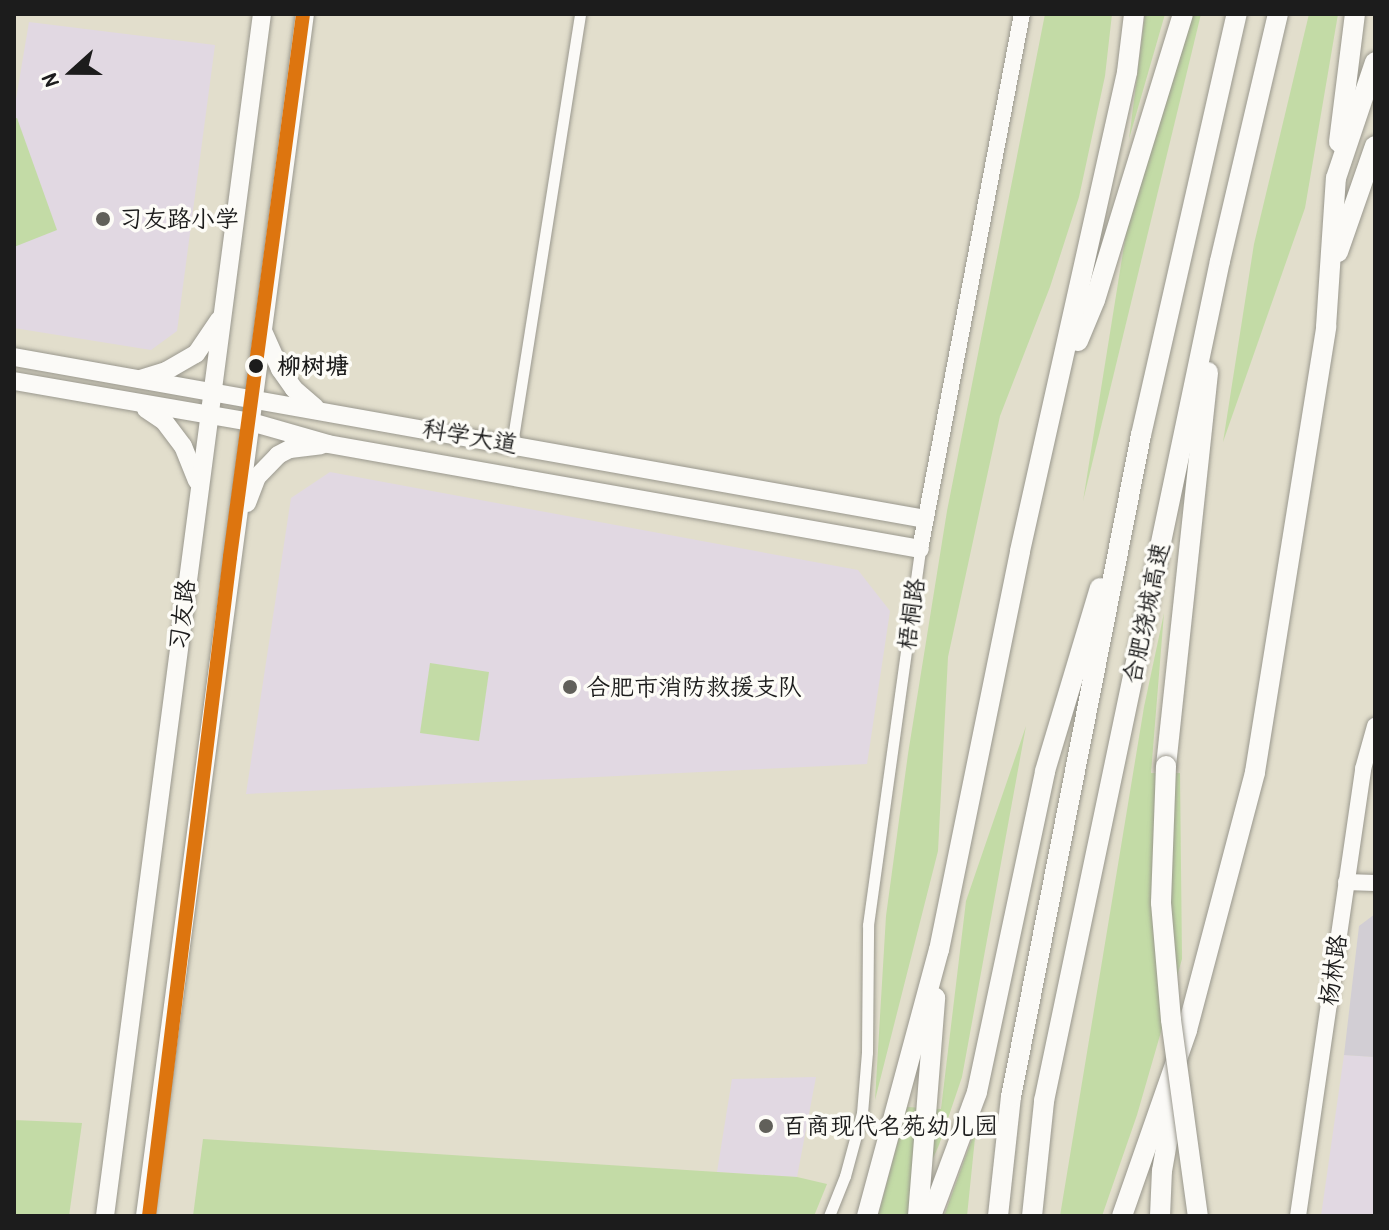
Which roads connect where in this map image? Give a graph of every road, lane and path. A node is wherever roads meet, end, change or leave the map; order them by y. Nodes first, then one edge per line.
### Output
1 (262, 14) edge
2 (305, 14) edge
3 (580, 14) edge
4 (1022, 14) edge
5 (1134, 14) edge
6 (1183, 14) edge
7 (1237, 14) edge
8 (1278, 14) edge
9 (1355, 14) edge
10 (1375, 62) edge
11 (1375, 146) edge
12 (1336, 178) junction
13 (1220, 261) junction
14 (1328, 278) junction
15 (220, 318) junction
16 (263, 331) junction
17 (14, 357) edge
18 (14, 381) edge
19 (136, 381) junction
20 (211, 391) junction
21 (1057, 392) junction
22 (254, 397) junction
23 (136, 403) junction
24 (318, 408) junction
25 (207, 416) junction
26 (251, 422) junction
27 (328, 444) junction
28 (512, 444) junction
29 (1134, 474) junction
30 (199, 484) junction
31 (925, 519) junction
32 (237, 528) junction
33 (920, 549) junction
34 (1375, 726) edge
35 (1346, 882) junction
36 (1375, 883) edge
37 (939, 950) junction
38 (1187, 1030) junction
39 (105, 1216) edge
40 (145, 1216) edge
41 (829, 1216) edge
42 (867, 1216) edge
43 (918, 1216) edge
44 (931, 1216) edge
45 (998, 1216) edge
46 (1032, 1216) edge
47 (1122, 1216) edge
48 (1160, 1216) edge
49 (1198, 1216) edge
50 (1298, 1216) edge

1 - 15 main road, 习友路
2 - 16 main road, 习友路
3 - 28 street
4 - 31 street, 梧桐路
5 - 21 highway
6 - 21 highway
7 - 29 highway, 合肥绕城高速
8 - 13 highway, 合肥绕城高速
9 - 12 highway
10 - 12 highway
11 - 14 highway
12 - 14 highway
13 - 46 highway, 合肥绕城高速
13 - 49 highway, bridge
14 - 38 highway
15 - 19 main road
15 - 20 main road, 习友路
16 - 22 main road, 习友路
16 - 24 main road
17 - 19 main road, 科学大道
18 - 23 main road, 科学大道
19 - 20 main road, 科学大道
20 - 22 main road, 科学大道
20 - 25 main road, 习友路
21 - 37 highway
22 - 24 main road, 科学大道
22 - 26 main road, 习友路
23 - 25 main road, 科学大道
23 - 30 main road
24 - 28 main road, 科学大道
25 - 26 main road, 科学大道
25 - 30 main road, 习友路
26 - 27 main road, 科学大道
26 - 32 main road, 习友路
27 - 32 main road
27 - 33 main road, 科学大道
28 - 31 main road, 科学大道
29 - 44 highway
29 - 45 highway, 合肥绕城高速
30 - 39 main road, 习友路
31 - 33 street, 梧桐路
32 - 40 main road, 习友路
33 - 41 street, 梧桐路
34 - 35 street, 杨林路
35 - 36 street
35 - 50 street, 杨林路
37 - 42 highway
37 - 43 highway
38 - 47 highway
38 - 48 highway

